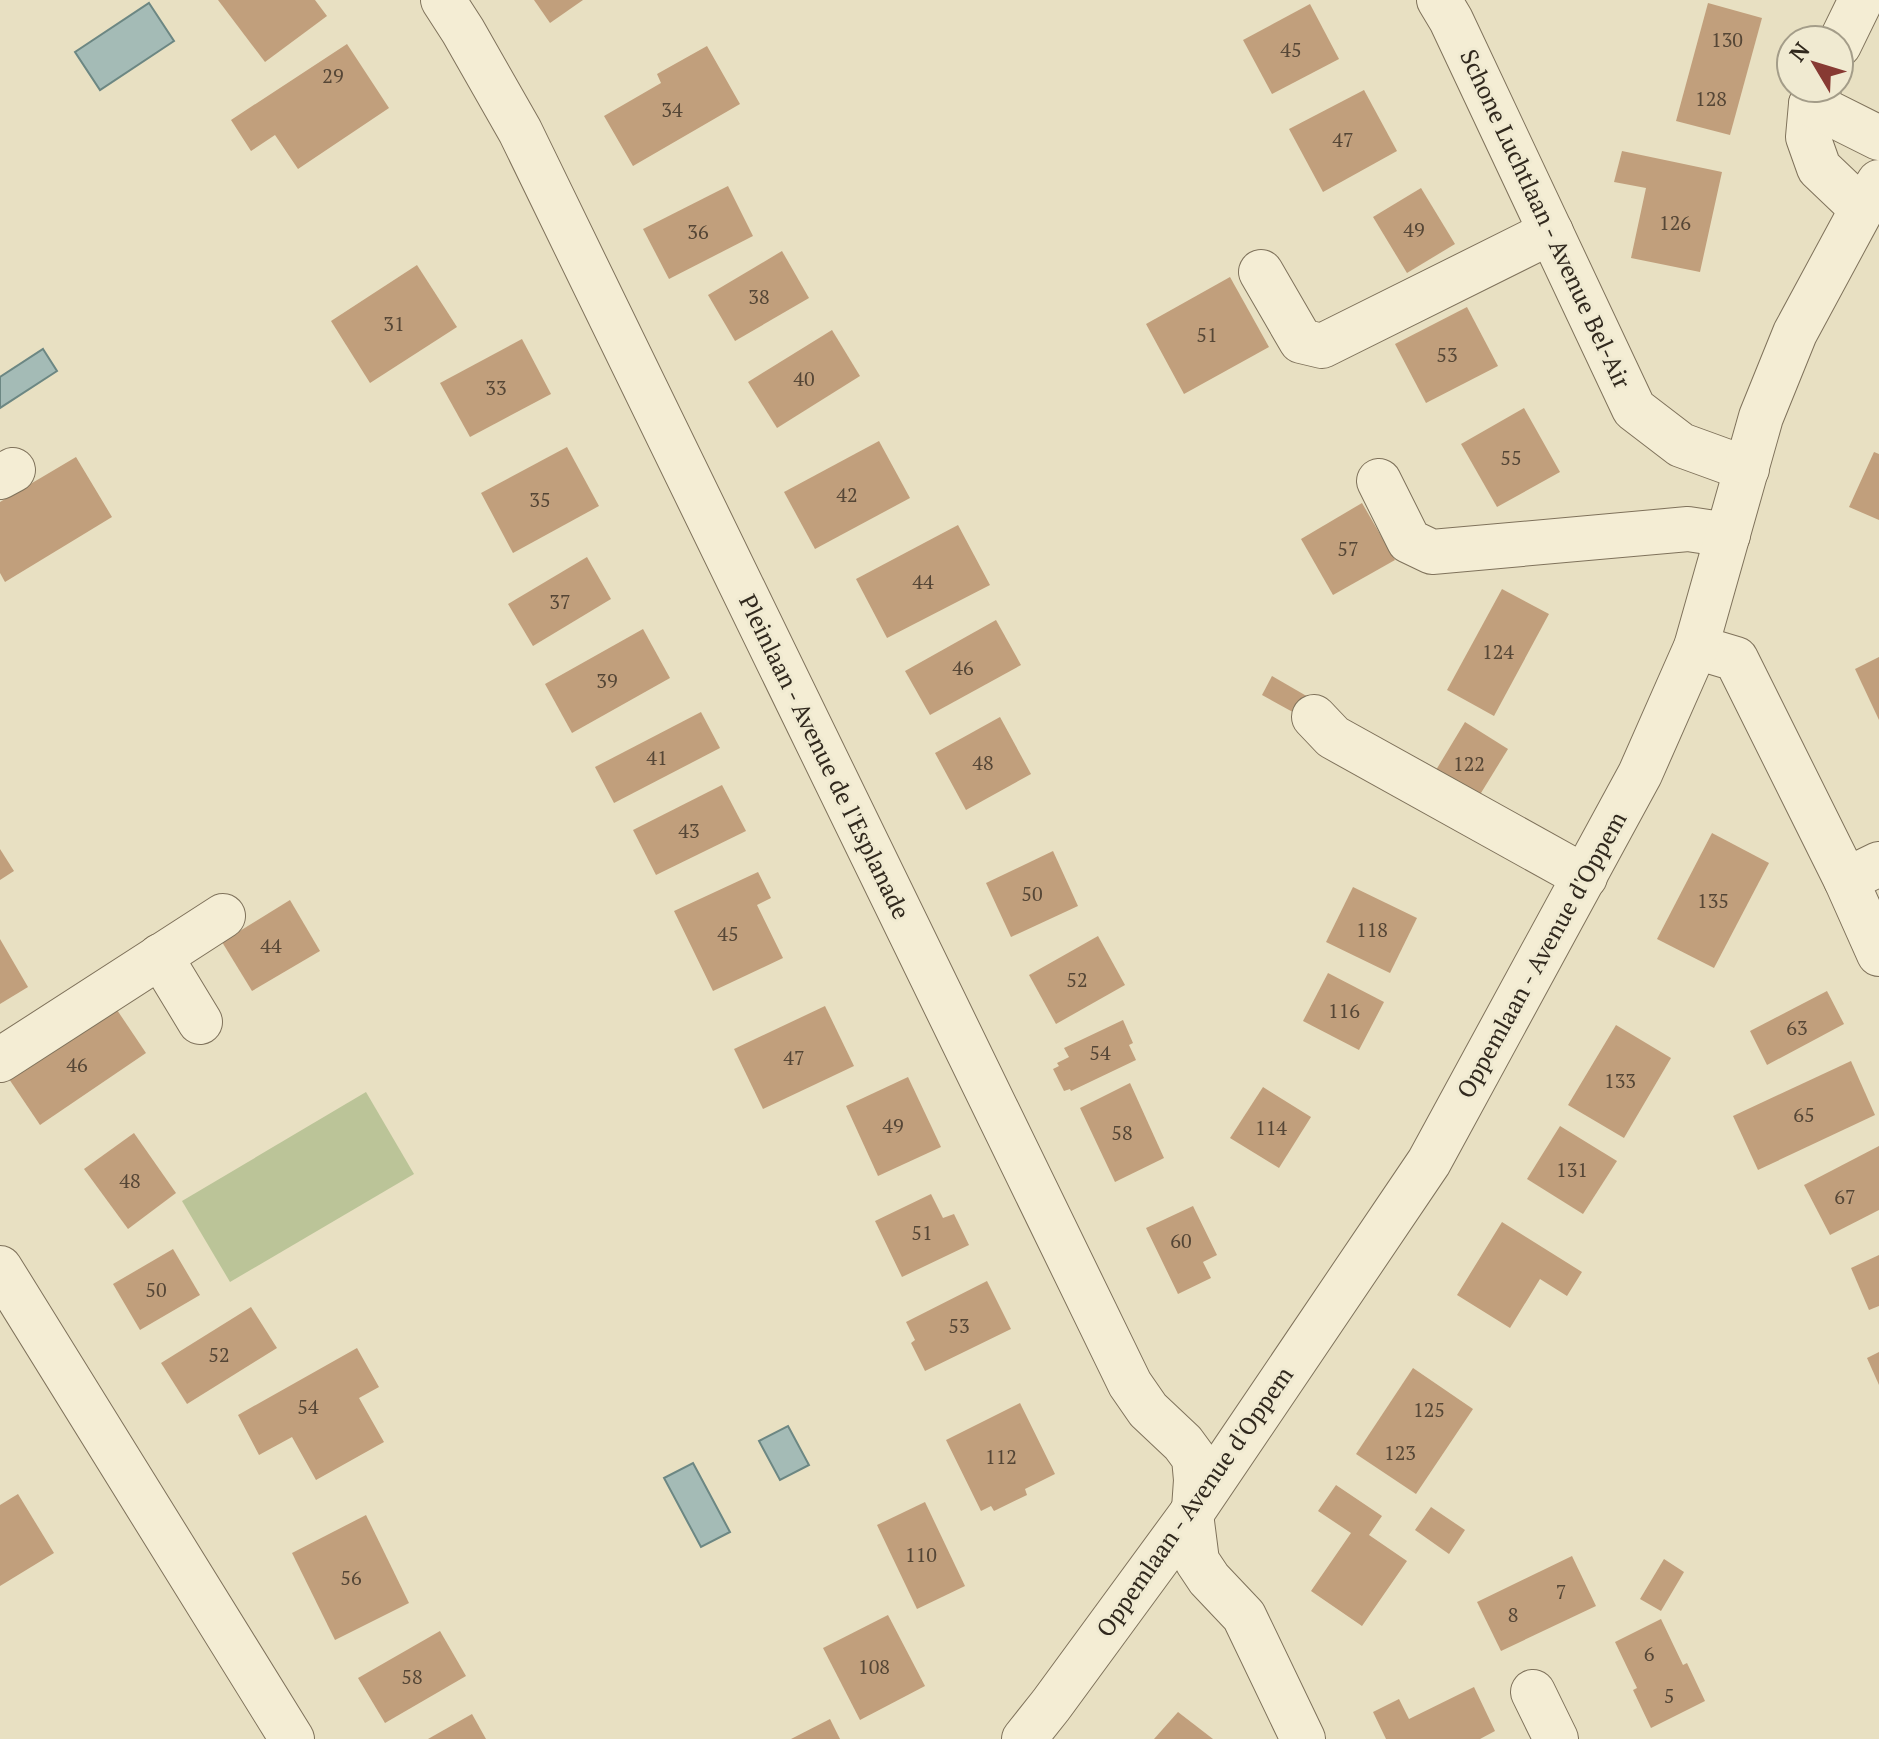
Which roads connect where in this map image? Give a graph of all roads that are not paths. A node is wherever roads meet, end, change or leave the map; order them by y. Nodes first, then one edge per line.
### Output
1 (443, 0) edge
2 (1439, 0) edge
3 (1861, 0) edge
4 (1849, 24) edge
5 (1814, 104) edge
6 (1827, 104) edge
7 (1879, 138) edge
8 (1871, 195) edge
9 (1551, 232) junction
10 (1261, 272) dead end
11 (1747, 469) junction
12 (1379, 481) dead end
13 (1728, 535) junction
14 (1696, 647) junction
15 (1314, 717) dead end
16 (1862, 872) edge
17 (1585, 877) junction
18 (223, 916) dead end
19 (1879, 954) edge
20 (160, 956) junction
21 (200, 1022) dead end
22 (0, 1060) edge
23 (0, 1268) edge
24 (1192, 1512) junction
25 (1533, 1692) dead end
26 (292, 1739) edge
27 (1024, 1739) edge
28 (1303, 1739) edge
29 (1556, 1739) edge

1 - 24 street, Pleinlaan - Avenue de l'Esplanade
2 - 9 street, Schone Luchtlaan - Avenue Bel-Air
3 - 4 street
5 - 8 street, Oppemlaan - Avenue d'Oppem
6 - 7 street, Oppemlaan - Avenue d'Oppem
8 - 11 street, Oppemlaan - Avenue d'Oppem
9 - 10 street
9 - 11 street, Schone Luchtlaan - Avenue Bel-Air
11 - 13 street, Oppemlaan - Avenue d'Oppem
12 - 13 street
13 - 14 street, Oppemlaan - Avenue d'Oppem
14 - 16 street
14 - 17 street, Oppemlaan - Avenue d'Oppem
15 - 17 street
16 - 19 street
17 - 24 street, Oppemlaan - Avenue d'Oppem
18 - 20 street
20 - 21 street
20 - 22 street
23 - 26 street
24 - 27 street, Oppemlaan - Avenue d'Oppem
24 - 28 street, Pleinlaan - Avenue de l'Esplanade
25 - 29 street

